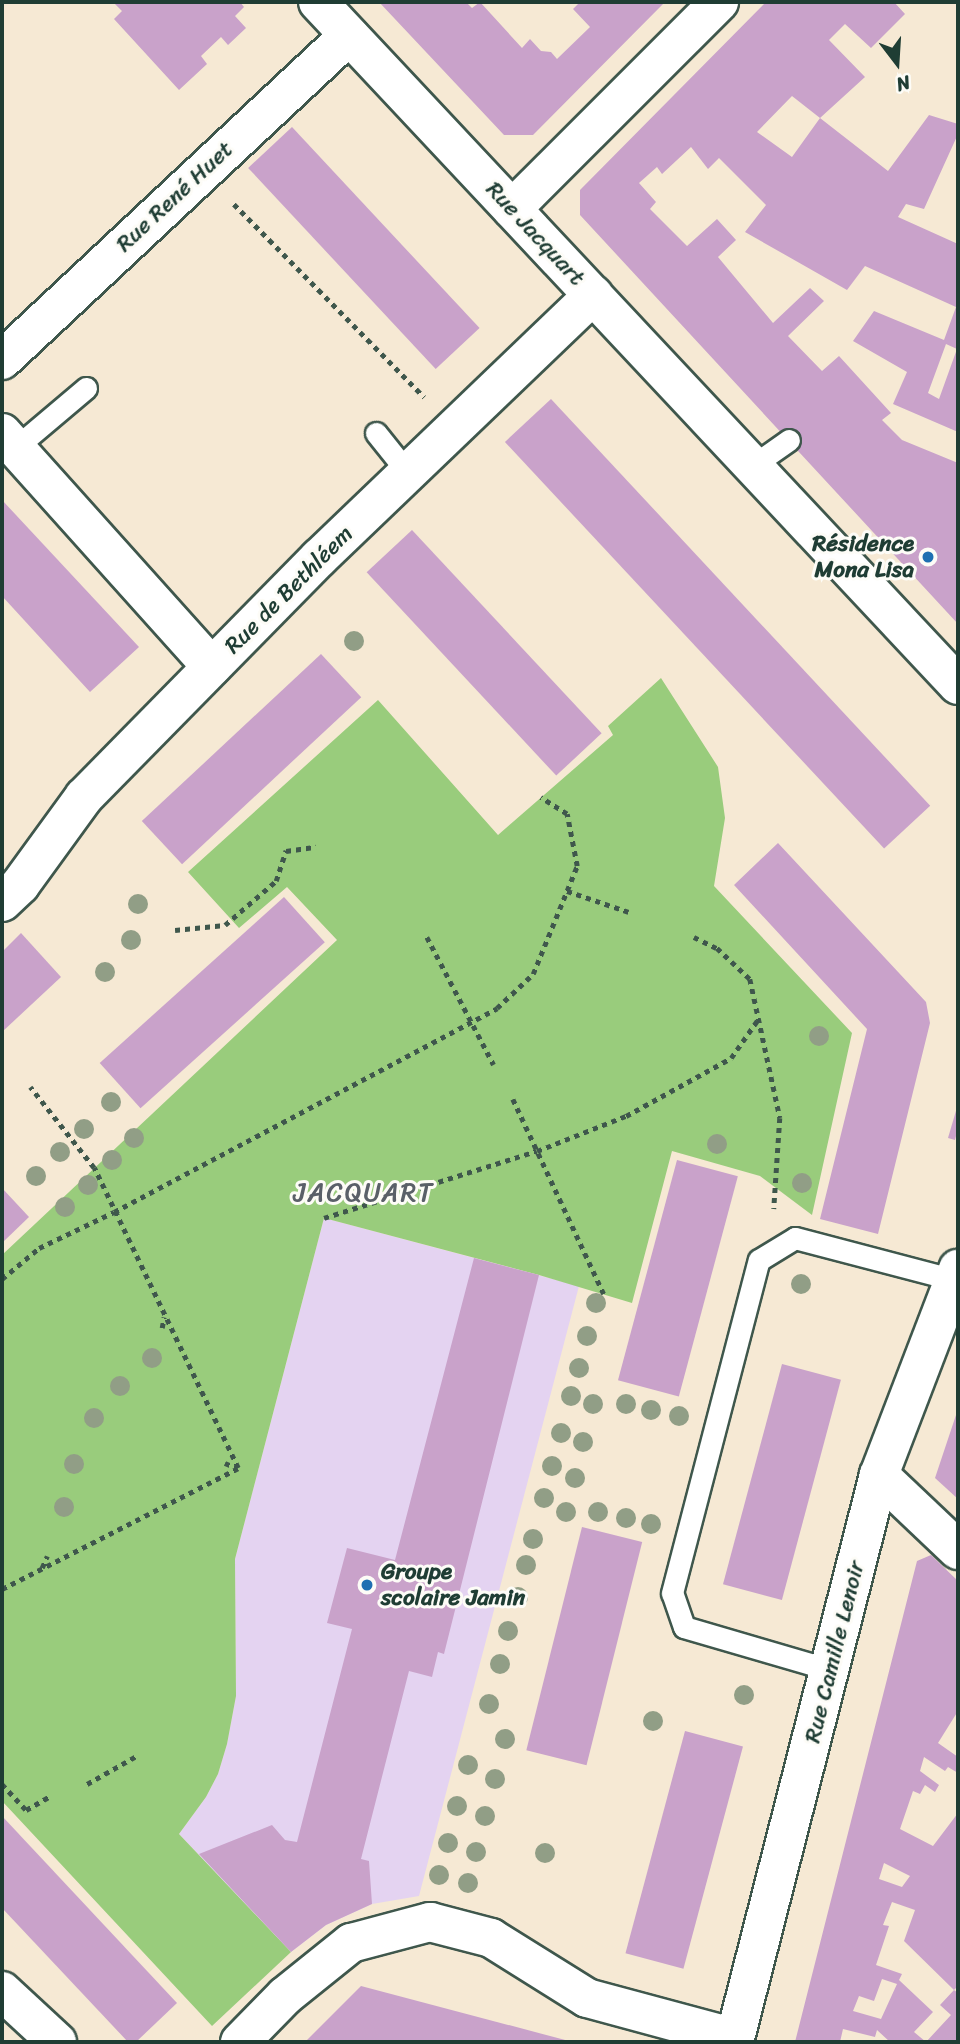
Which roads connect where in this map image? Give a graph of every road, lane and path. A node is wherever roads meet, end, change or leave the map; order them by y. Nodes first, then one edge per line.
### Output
1 (318, 2) edge
2 (719, 2) edge
3 (349, 35) junction
4 (202, 172) junction
5 (512, 209) junction
6 (593, 295) junction
7 (2, 360) edge
8 (86, 388) dead end
9 (455, 428) junction
10 (376, 433) dead end
11 (789, 440) dead end
12 (8, 441) edge
13 (752, 466) junction
14 (408, 473) junction
15 (212, 667) junction
16 (958, 685) edge
17 (541, 798) dead end
18 (316, 846) dead end
19 (567, 891) junction
20 (2, 902) edge
21 (629, 912) dead end
22 (176, 930) dead end
23 (427, 937) dead end
24 (694, 937) dead end
25 (759, 1018) junction
26 (471, 1023) junction
27 (494, 1065) dead end
28 (30, 1087) dead end
29 (513, 1099) dead end
30 (537, 1151) junction
31 (114, 1212) junction
32 (324, 1218) dead end
33 (767, 1255) junction
34 (957, 1275) edge
35 (2, 1279) edge
36 (604, 1294) dead end
37 (164, 1316) junction
38 (162, 1328) dead end
39 (225, 1463) dead end
40 (238, 1468) junction
41 (879, 1475) junction
42 (958, 1550) edge
43 (47, 1556) dead end
44 (42, 1568) junction
45 (2, 1589) edge
46 (831, 1670) junction
47 (138, 1755) dead end
48 (2, 1784) edge
49 (87, 1784) dead end
50 (50, 1797) dead end
51 (2, 1991) edge
52 (735, 2040) edge
53 (57, 2042) edge
54 (240, 2042) edge

1 - 3 street, Rue Jacquart
2 - 5 street
3 - 4 street, Rue René Huet
3 - 5 street, Rue Jacquart
4 - 7 street, Rue René Huet
4 - 9 path
5 - 6 street, Rue Jacquart
6 - 9 street, Rue de Bethléem
6 - 13 street, Rue Jacquart
8 - 12 lane
9 - 14 street, Rue de Bethléem
10 - 14 lane
11 - 13 lane
12 - 15 street
13 - 16 street, Rue Jacquart
14 - 15 street, Rue de Bethléem
15 - 20 street, Rue de Bethléem
17 - 19 path
18 - 22 path
19 - 21 path
19 - 26 path
23 - 26 path
24 - 25 path
25 - 30 path
25 - 33 path
26 - 27 path
26 - 31 path
28 - 31 path
29 - 30 path
30 - 32 path
30 - 36 path
31 - 35 path
31 - 37 path
33 - 34 lane
33 - 46 lane
34 - 41 street, Rue Camille Lenoir
37 - 38 path
37 - 40 path
39 - 40 path
40 - 44 path
41 - 42 street
41 - 46 street, Rue Camille Lenoir
43 - 44 path
44 - 45 path
46 - 52 street, Rue Camille Lenoir
47 - 49 path
48 - 50 path
51 - 53 street
52 - 54 street

